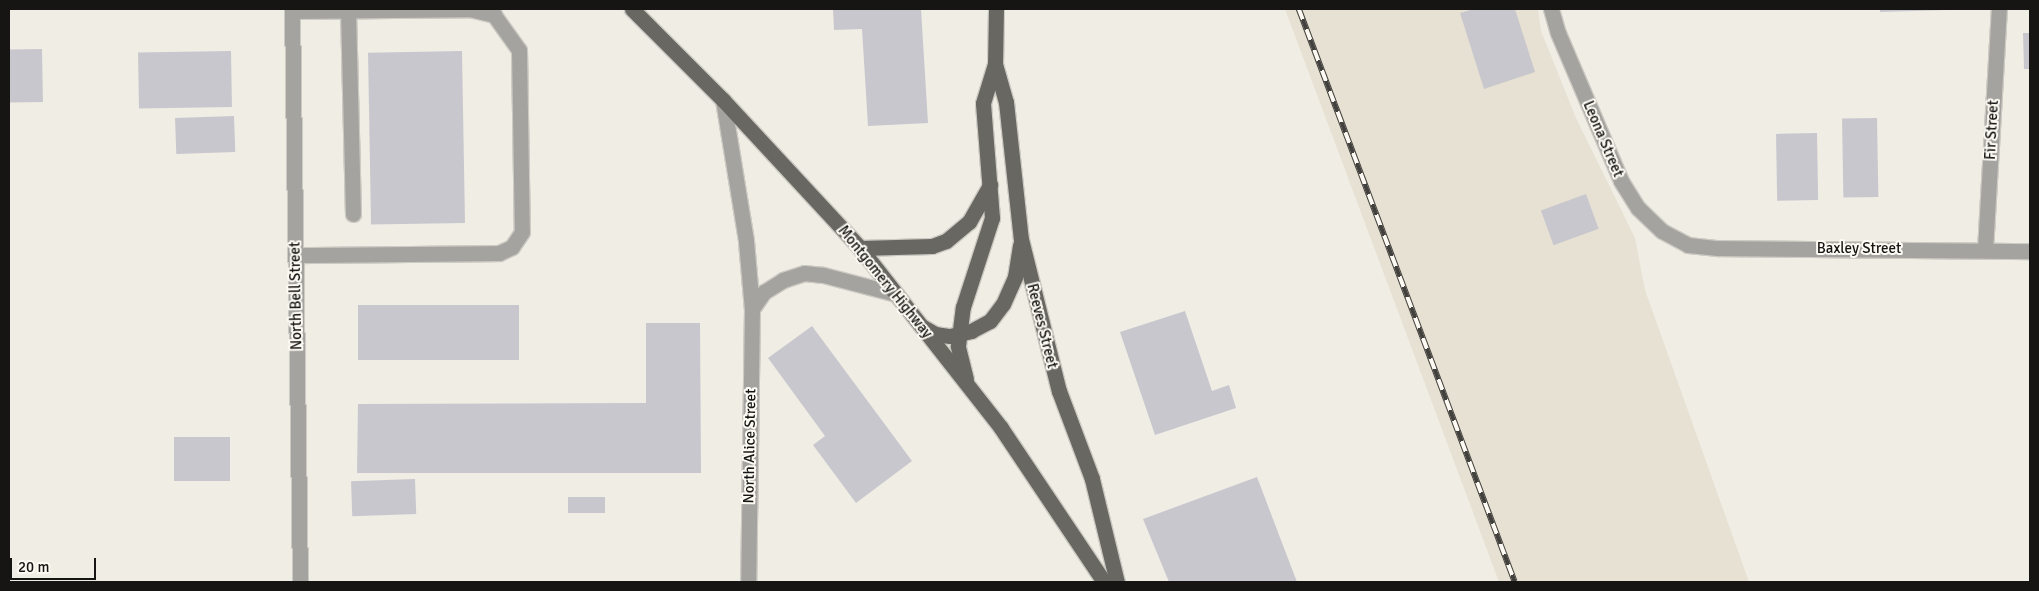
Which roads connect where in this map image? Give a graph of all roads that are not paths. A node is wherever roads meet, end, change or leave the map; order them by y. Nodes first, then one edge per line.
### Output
1 (632, 9) edge
2 (996, 9) edge
3 (1551, 9) edge
4 (1999, 9) edge
5 (292, 10) edge
6 (348, 10) junction
7 (995, 64) junction
8 (723, 100) junction
9 (990, 185) junction
10 (353, 214) dead end
11 (1021, 239) junction
12 (1688, 245) joint
13 (860, 248) junction
14 (1985, 250) junction
15 (2030, 251) edge
16 (295, 255) junction
17 (896, 294) junction
18 (752, 310) junction
19 (922, 326) junction
20 (959, 334) junction
21 (968, 386) junction
22 (300, 582) edge
23 (748, 582) edge
24 (1104, 582) edge
25 (1117, 582) edge

1 - 8 main road, Montgomery Highway
2 - 7 main road, Reeves Street
3 - 12 street, Leona Street
4 - 14 street, Fir Street
5 - 6 street
5 - 16 street, North Bell Street
6 - 10 street
6 - 16 street
7 - 9 main road, Reeves Street
7 - 11 main road, Reeves Street
8 - 13 main road, Montgomery Highway
8 - 18 street, North Alice Street
9 - 13 main road
9 - 20 main road, Reeves Street
11 - 20 main road
11 - 25 main road, Reeves Street
12 - 14 street, Baxley Street
13 - 17 main road, Montgomery Highway
14 - 15 street, Baxley Street
16 - 22 street, North Bell Street
17 - 18 street
17 - 19 main road, Montgomery Highway
18 - 23 street, North Alice Street
19 - 20 main road
19 - 21 main road, Montgomery Highway
20 - 21 main road, Reeves Street
21 - 24 main road, Montgomery Highway

